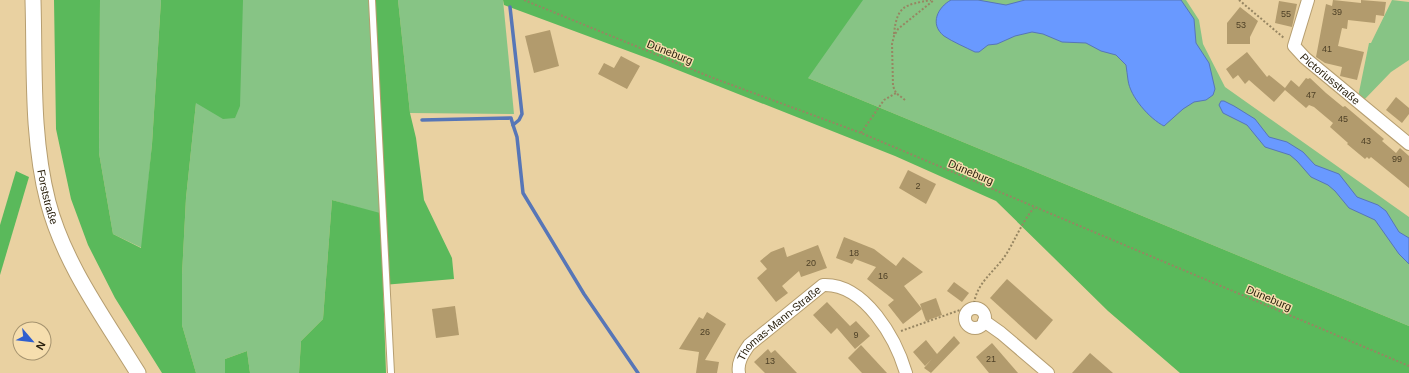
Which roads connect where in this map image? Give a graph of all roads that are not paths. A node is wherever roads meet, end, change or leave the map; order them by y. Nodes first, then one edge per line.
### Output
1 (33, 0) edge
2 (372, 0) edge
3 (1308, 0) edge
4 (1408, 140) edge
5 (984, 321) junction
6 (138, 373) edge
7 (391, 373) edge
8 (739, 373) edge
9 (906, 373) edge
10 (1048, 373) edge

1 - 6 street, Forststraße
2 - 7 lane
3 - 4 street, Pictoriusstraße
5 - 5 street
5 - 10 street
8 - 9 street, Thomas-Mann-Straße

